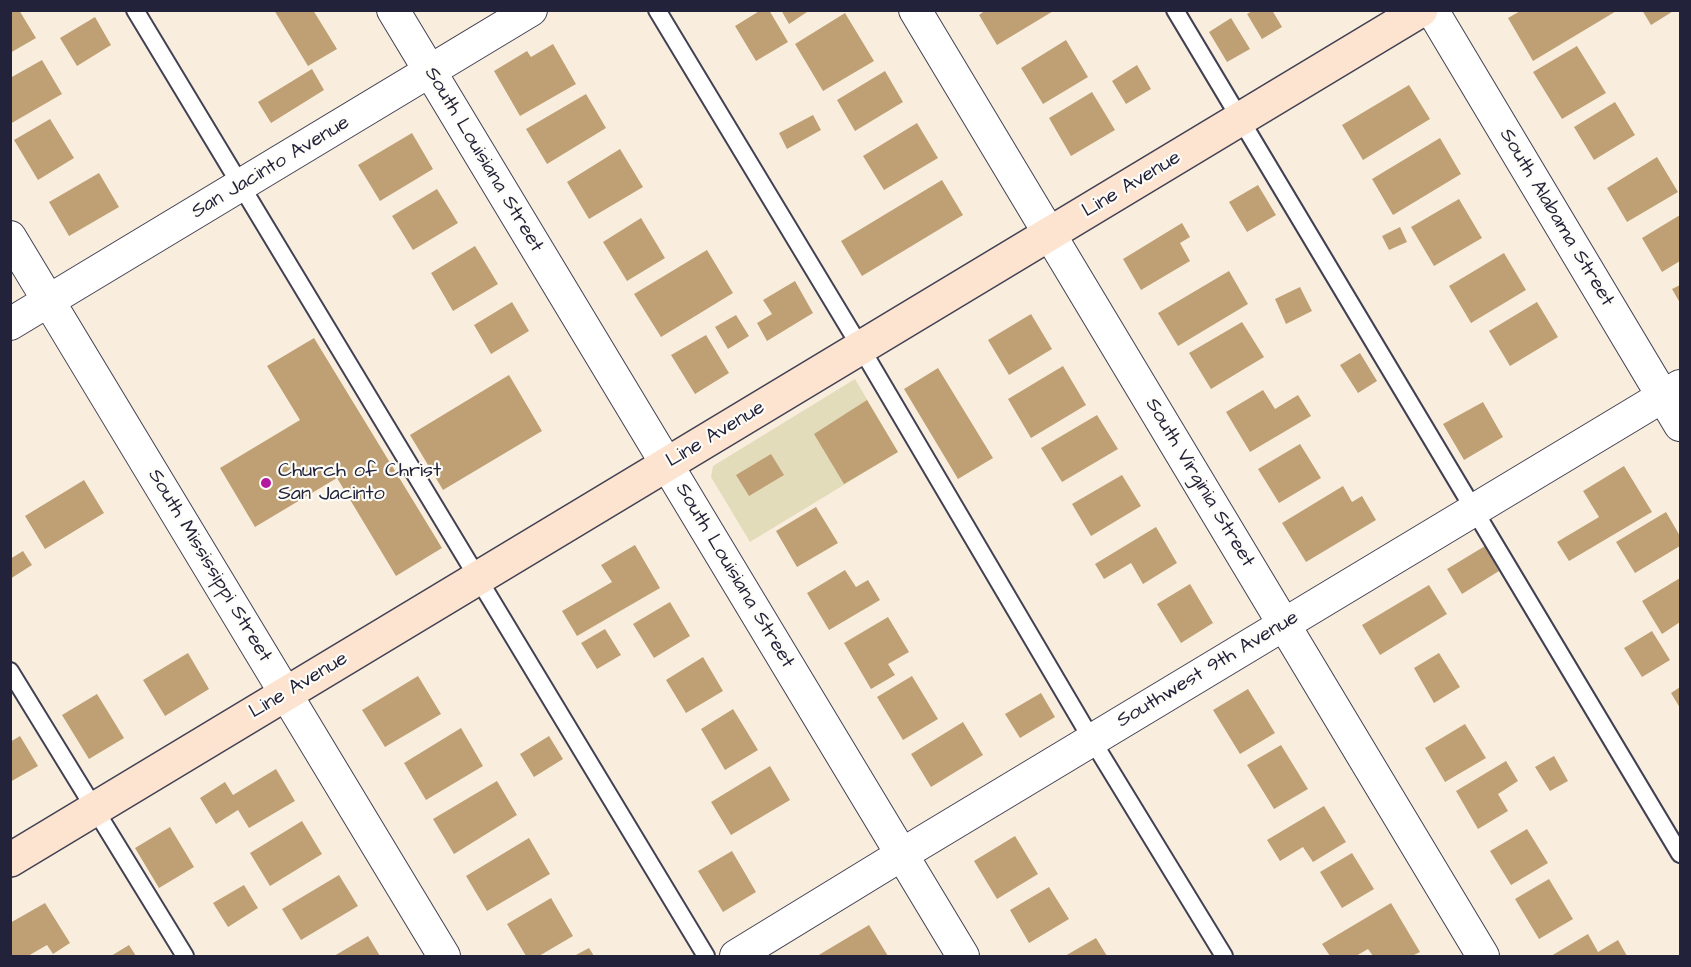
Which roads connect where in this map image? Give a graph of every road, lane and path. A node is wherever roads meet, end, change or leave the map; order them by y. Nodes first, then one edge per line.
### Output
1 (135, 10) edge
2 (393, 10) edge
3 (531, 10) edge
4 (657, 10) edge
5 (915, 10) edge
6 (1175, 10) edge
7 (1421, 10) edge
8 (1432, 10) edge
9 (430, 72) junction
10 (1240, 119) junction
11 (241, 186) junction
12 (1050, 234) junction
13 (10, 237) edge
14 (49, 301) junction
15 (10, 324) edge
16 (861, 348) junction
17 (1672, 391) edge
18 (1680, 425) edge
19 (667, 464) junction
20 (1475, 510) junction
21 (479, 578) junction
22 (1283, 625) junction
23 (10, 671) edge
24 (286, 694) junction
25 (1092, 740) junction
26 (95, 810) junction
27 (1680, 854) edge
28 (902, 855) junction
29 (10, 860) edge
30 (185, 957) edge
31 (444, 957) edge
32 (706, 957) edge
33 (736, 957) edge
34 (963, 957) edge
35 (1224, 957) edge
36 (1483, 957) edge

1 - 11 lane
2 - 9 street, South Louisiana Street
3 - 9 street, San Jacinto Avenue
4 - 16 lane
5 - 12 street, South Virginia Street
6 - 10 lane
7 - 10 main road, Line Avenue
8 - 17 street, South Alabama Street
9 - 11 street, San Jacinto Avenue
9 - 19 street, South Louisiana Street
10 - 12 main road, Line Avenue
10 - 20 lane
11 - 14 street, San Jacinto Avenue
11 - 21 lane
12 - 16 main road, Line Avenue
12 - 22 street, South Virginia Street
13 - 14 street, South Mississippi Street
14 - 15 street, San Jacinto Avenue
14 - 24 street, South Mississippi Street
16 - 19 main road, Line Avenue
16 - 25 lane
17 - 18 street, South Alabama Street
17 - 20 street, Southwest 9th Avenue
19 - 21 main road, Line Avenue
19 - 28 street, South Louisiana Street
20 - 22 street, Southwest 9th Avenue
20 - 27 lane
21 - 24 main road, Line Avenue
21 - 32 lane
22 - 25 street, Southwest 9th Avenue
22 - 36 street, South Virginia Street
23 - 26 lane
24 - 26 main road, Line Avenue
24 - 31 street, South Mississippi Street
25 - 28 street, Southwest 9th Avenue
25 - 35 lane
26 - 29 main road, Line Avenue
26 - 30 lane
28 - 33 street, Southwest 9th Avenue
28 - 34 street, South Louisiana Street

